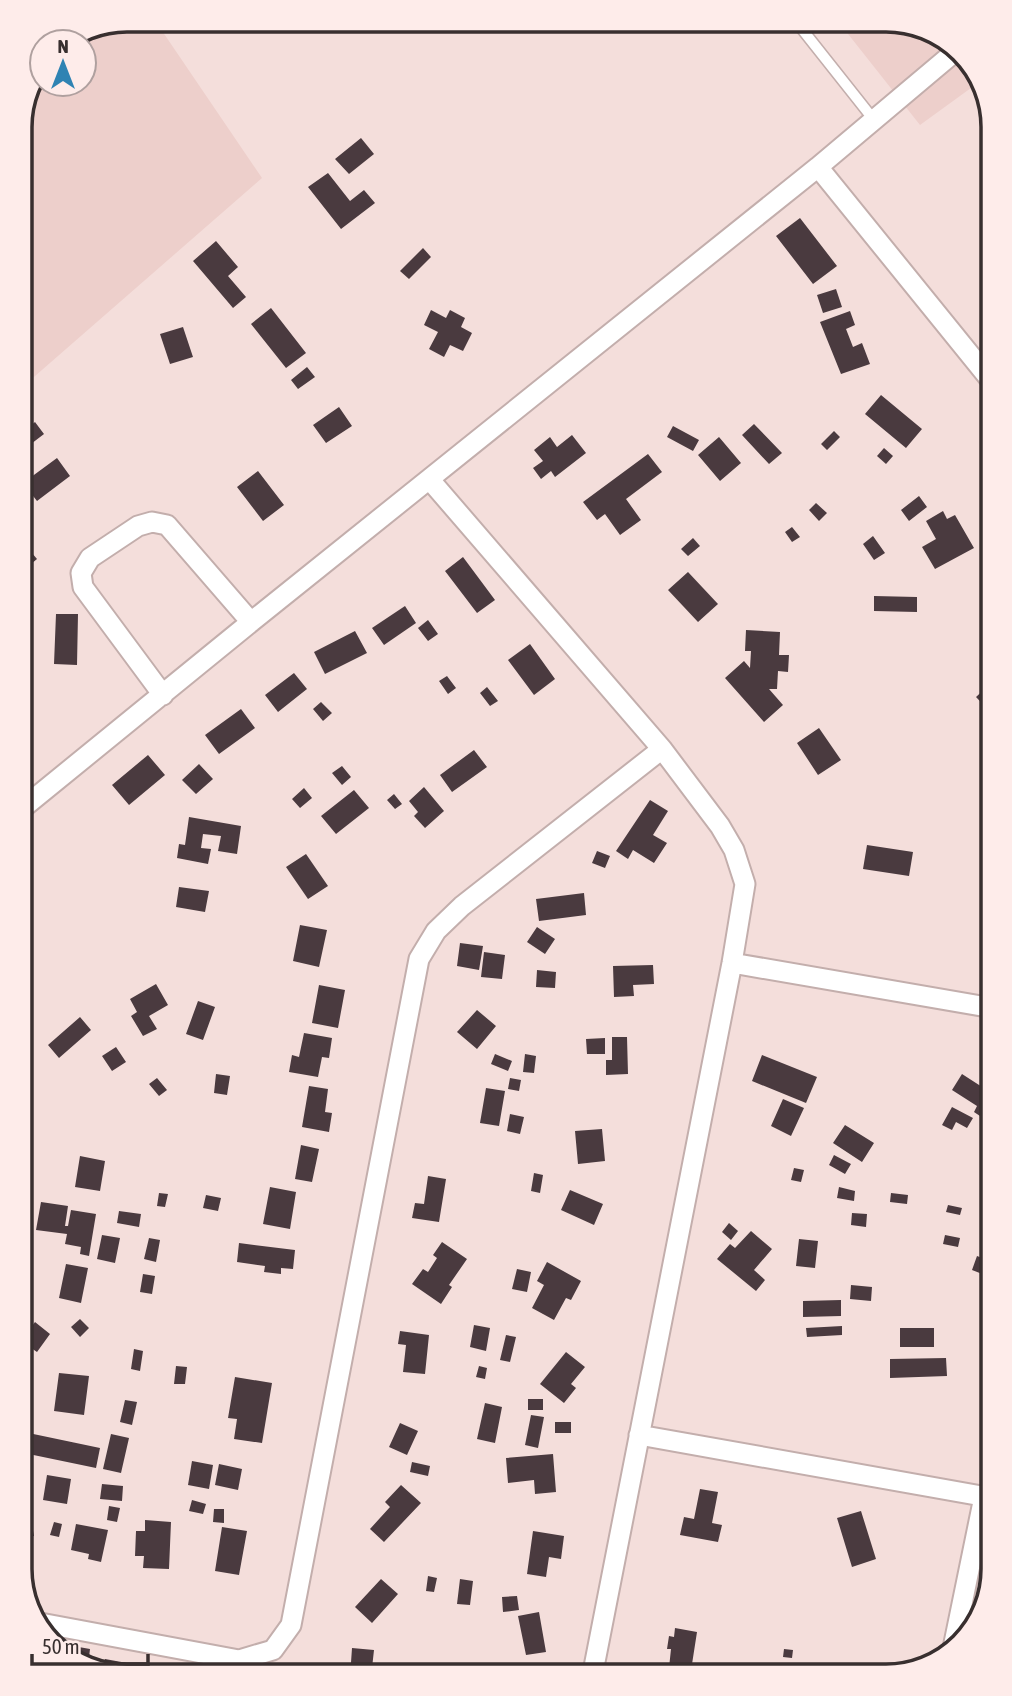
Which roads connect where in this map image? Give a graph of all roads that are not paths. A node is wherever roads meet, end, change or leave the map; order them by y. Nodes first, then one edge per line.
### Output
1 (804, 32) edge
2 (949, 56) edge
3 (874, 120) junction
4 (818, 167) junction
5 (981, 368) edge
6 (430, 480) junction
7 (251, 622) junction
8 (163, 695) junction
9 (662, 749) junction
10 (32, 801) edge
11 (732, 963) junction
12 (981, 1006) edge
13 (639, 1435) junction
14 (981, 1497) edge
15 (981, 1531) edge
16 (49, 1625) edge
17 (957, 1631) edge
18 (595, 1664) edge

1 - 3 lane
2 - 3 street
3 - 4 street
4 - 5 street
4 - 6 street
6 - 7 street
6 - 9 street
7 - 8 street
7 - 8 street
8 - 10 street
9 - 11 street
9 - 16 street
11 - 12 street
11 - 13 street
13 - 14 street
13 - 18 street
15 - 17 street

